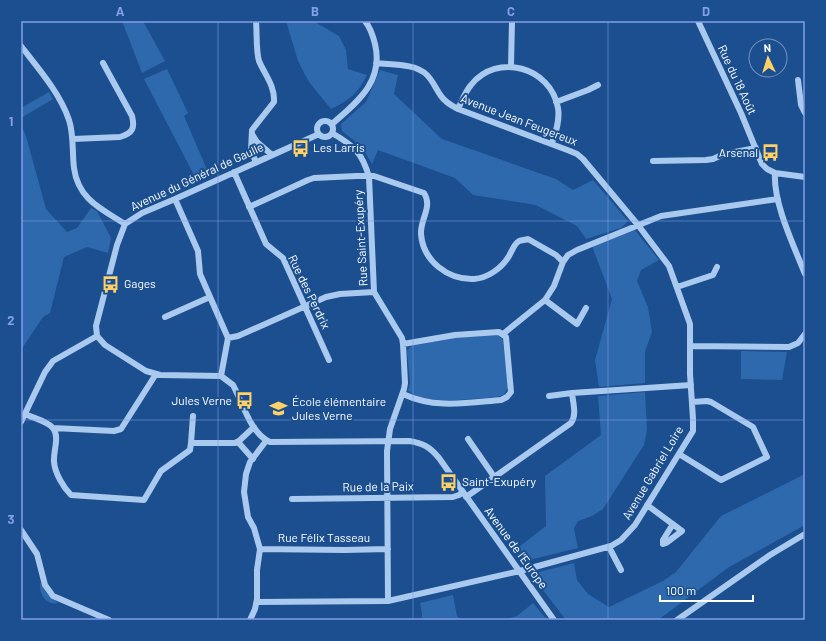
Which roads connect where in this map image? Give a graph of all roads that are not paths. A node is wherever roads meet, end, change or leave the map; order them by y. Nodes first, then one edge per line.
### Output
1 (256, 21) edge
2 (365, 21) edge
3 (512, 21) edge
4 (698, 21) edge
5 (21, 46) edge
6 (103, 63) dead end
7 (376, 63) junction
8 (511, 66) junction
9 (798, 80) dead end
10 (598, 85) dead end
11 (556, 102) junction
12 (458, 109) junction
13 (805, 113) edge
14 (332, 124) junction
15 (332, 133) junction
16 (252, 134) junction
17 (319, 134) junction
18 (73, 139) junction
19 (552, 143) junction
20 (756, 148) junction
21 (272, 155) junction
22 (653, 161) dead end
23 (256, 162) junction
24 (234, 172) junction
25 (775, 173) junction
26 (368, 177) junction
27 (805, 177) edge
28 (175, 199) junction
29 (778, 199) junction
30 (249, 207) junction
31 (125, 224) junction
32 (638, 225) junction
33 (563, 262) junction
34 (717, 267) dead end
35 (805, 274) edge
36 (677, 287) junction
37 (374, 292) junction
38 (210, 297) junction
39 (545, 300) junction
40 (305, 306) junction
41 (586, 308) dead end
42 (164, 316) dead end
43 (503, 334) junction
44 (805, 334) edge
45 (97, 336) junction
46 (228, 338) junction
47 (404, 344) junction
48 (690, 346) junction
49 (329, 360) dead end
50 (156, 374) junction
51 (221, 376) junction
52 (691, 385) junction
53 (572, 393) junction
54 (403, 394) junction
55 (549, 396) dead end
56 (692, 402) junction
57 (25, 414) junction
58 (193, 416) dead end
59 (21, 422) edge
60 (254, 427) junction
61 (53, 428) junction
62 (468, 438) dead end
63 (266, 441) junction
64 (238, 442) junction
65 (388, 442) junction
66 (190, 443) junction
67 (679, 454) junction
68 (253, 459) junction
69 (495, 478) junction
70 (464, 495) junction
71 (387, 498) junction
72 (292, 499) dead end
73 (647, 505) junction
74 (673, 524) dead end
75 (21, 530) edge
76 (805, 534) edge
77 (609, 547) junction
78 (260, 549) junction
79 (388, 549) junction
80 (621, 570) dead end
81 (520, 571) junction
82 (388, 601) junction
83 (257, 602) junction
84 (109, 620) edge
85 (250, 620) edge
86 (554, 620) edge
87 (677, 620) edge

1 - 16 street
2 - 7 street
3 - 8 street
4 - 20 street, Rue du 18 Août
5 - 18 street
6 - 18 street
7 - 12 street, Avenue Jean Feugereux
7 - 14 street
8 - 11 street
8 - 12 street
9 - 13 street
10 - 11 street
11 - 19 street
12 - 19 street, Avenue Jean Feugereux
14 - 15 street
14 - 17 street
15 - 17 street
15 - 26 street, Rue Saint-Exupéry
16 - 21 street
16 - 23 street
17 - 21 street, Avenue du Général de Gaulle
18 - 31 street
19 - 32 street, Avenue Jean Feugereux
20 - 22 street
20 - 25 street, Rue du 18 Août
21 - 23 street, Avenue du Général de Gaulle
23 - 24 street, Avenue du Général de Gaulle
24 - 28 street, Avenue du Général de Gaulle
24 - 30 street, Rue des Perdrix
25 - 27 street
25 - 29 street
26 - 30 street
26 - 33 street
26 - 37 street, Rue Saint-Exupéry
28 - 31 street, Avenue du Général de Gaulle
28 - 38 street
29 - 32 street
29 - 35 street
30 - 40 street, Rue des Perdrix
31 - 45 street, Avenue du Général de Gaulle
32 - 33 street
32 - 36 street, Avenue Gabriel Loire
33 - 39 street
34 - 36 street
36 - 48 street, Avenue Gabriel Loire
37 - 40 street
37 - 47 street, Rue Saint-Exupéry
38 - 42 street
38 - 46 street
39 - 41 street
39 - 43 street
40 - 46 street
40 - 49 street, Rue des Perdrix
43 - 47 street
43 - 54 street
44 - 48 street
45 - 50 street
45 - 57 street
46 - 51 street
47 - 54 street, Rue Saint-Exupéry
48 - 52 street, Avenue Gabriel Loire
50 - 51 street
50 - 61 street
51 - 60 street
52 - 53 street
52 - 56 street, Avenue Gabriel Loire
53 - 55 street
53 - 69 street, Rue de la Paix
54 - 65 street, Rue Saint-Exupéry
56 - 67 street, Avenue Gabriel Loire
56 - 67 street
57 - 59 street
57 - 61 street
58 - 66 street
60 - 63 street
60 - 64 street
61 - 66 street
62 - 69 street
63 - 65 street, Avenue de l'Europe
63 - 68 street
64 - 66 street
64 - 68 street
65 - 70 street, Avenue de l'Europe
65 - 71 street, Rue Saint-Exupéry
67 - 73 street, Avenue Gabriel Loire
68 - 78 street
69 - 70 street, Rue de la Paix
70 - 71 street, Rue de la Paix
70 - 81 street, Avenue de l'Europe
71 - 72 street, Rue de la Paix
71 - 79 street, Rue Saint-Exupéry
73 - 74 street
73 - 77 street, Avenue Gabriel Loire
75 - 84 street
76 - 87 street
77 - 80 street
77 - 81 street, Avenue Gabriel Loire
78 - 79 street, Rue Félix Tasseau
78 - 83 street
79 - 82 street, Rue Saint-Exupéry
81 - 82 street, Avenue Gabriel Loire
81 - 86 street, Avenue de l'Europe
82 - 83 street, Avenue Gabriel Loire
83 - 85 street

